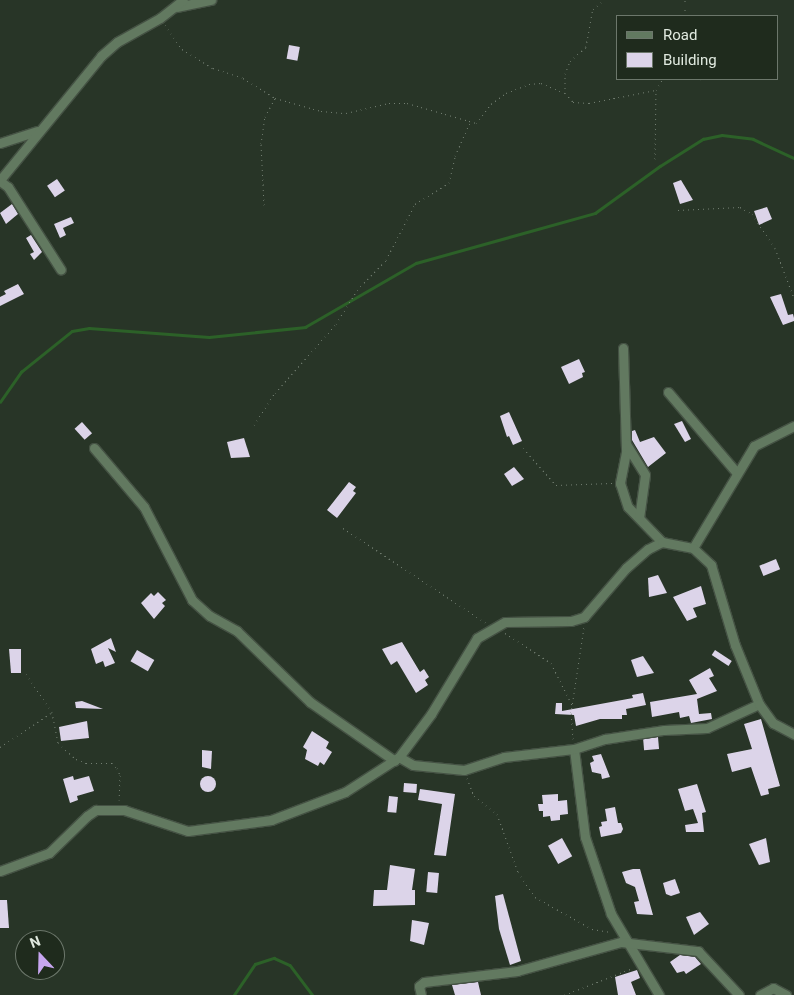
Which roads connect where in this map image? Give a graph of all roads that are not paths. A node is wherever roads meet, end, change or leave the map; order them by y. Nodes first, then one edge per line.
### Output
1 (211, 0) edge
2 (180, 3) edge
3 (37, 131) junction
4 (0, 143) edge
5 (0, 180) edge
6 (61, 270) dead end
7 (623, 348) dead end
8 (668, 392) dead end
9 (794, 426) edge
10 (626, 444) junction
11 (94, 448) dead end
12 (737, 473) junction
13 (639, 518) junction
14 (662, 542) junction
15 (693, 548) junction
16 (759, 704) junction
17 (794, 734) edge
18 (574, 749) junction
19 (397, 759) junction
20 (0, 871) edge
21 (628, 943) junction
22 (421, 995) edge
23 (659, 995) edge
24 (739, 995) edge
25 (760, 995) edge
26 (786, 995) edge

1 - 2 street
2 - 3 street
3 - 4 street
3 - 5 street
5 - 6 street
7 - 10 street
8 - 12 street
9 - 12 street
10 - 13 street
10 - 13 street
11 - 19 street
12 - 15 street
13 - 14 street
14 - 15 street
14 - 19 street
15 - 16 street
16 - 17 street
16 - 18 street
18 - 19 street
18 - 21 street
19 - 20 street
21 - 22 street
21 - 23 street
21 - 24 street
25 - 26 street

